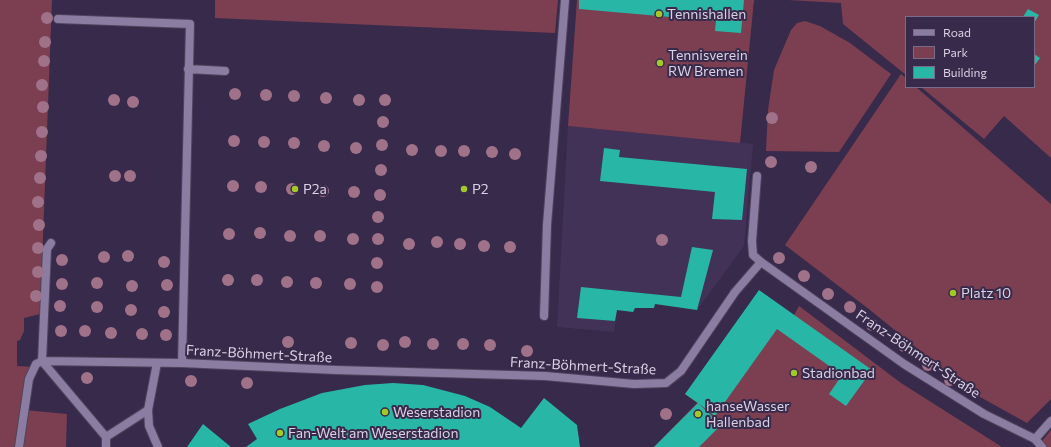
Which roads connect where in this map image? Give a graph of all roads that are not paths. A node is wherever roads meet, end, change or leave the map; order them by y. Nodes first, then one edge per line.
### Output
1 (565, 0) edge
2 (58, 20) dead end
3 (188, 70) junction
4 (225, 71) dead end
5 (757, 176) dead end
6 (51, 243) dead end
7 (761, 262) junction
8 (544, 316) dead end
9 (42, 361) junction
10 (156, 363) junction
11 (182, 363) junction
12 (148, 410) junction
13 (1051, 421) edge
14 (106, 437) junction
15 (1034, 439) junction
16 (19, 447) edge
17 (106, 447) edge
18 (158, 447) edge
19 (1042, 447) edge

1 - 8 street
2 - 3 street
3 - 4 street
3 - 11 street
5 - 7 street
6 - 9 street
7 - 11 street, Franz-Böhmert-Straße
7 - 15 street, Franz-Böhmert-Straße
9 - 10 street, Franz-Böhmert-Straße
9 - 14 street
9 - 16 street
10 - 11 street, Franz-Böhmert-Straße
10 - 12 street
12 - 14 street
12 - 18 street
13 - 15 street
14 - 17 street
15 - 19 street, Franz-Böhmert-Straße

